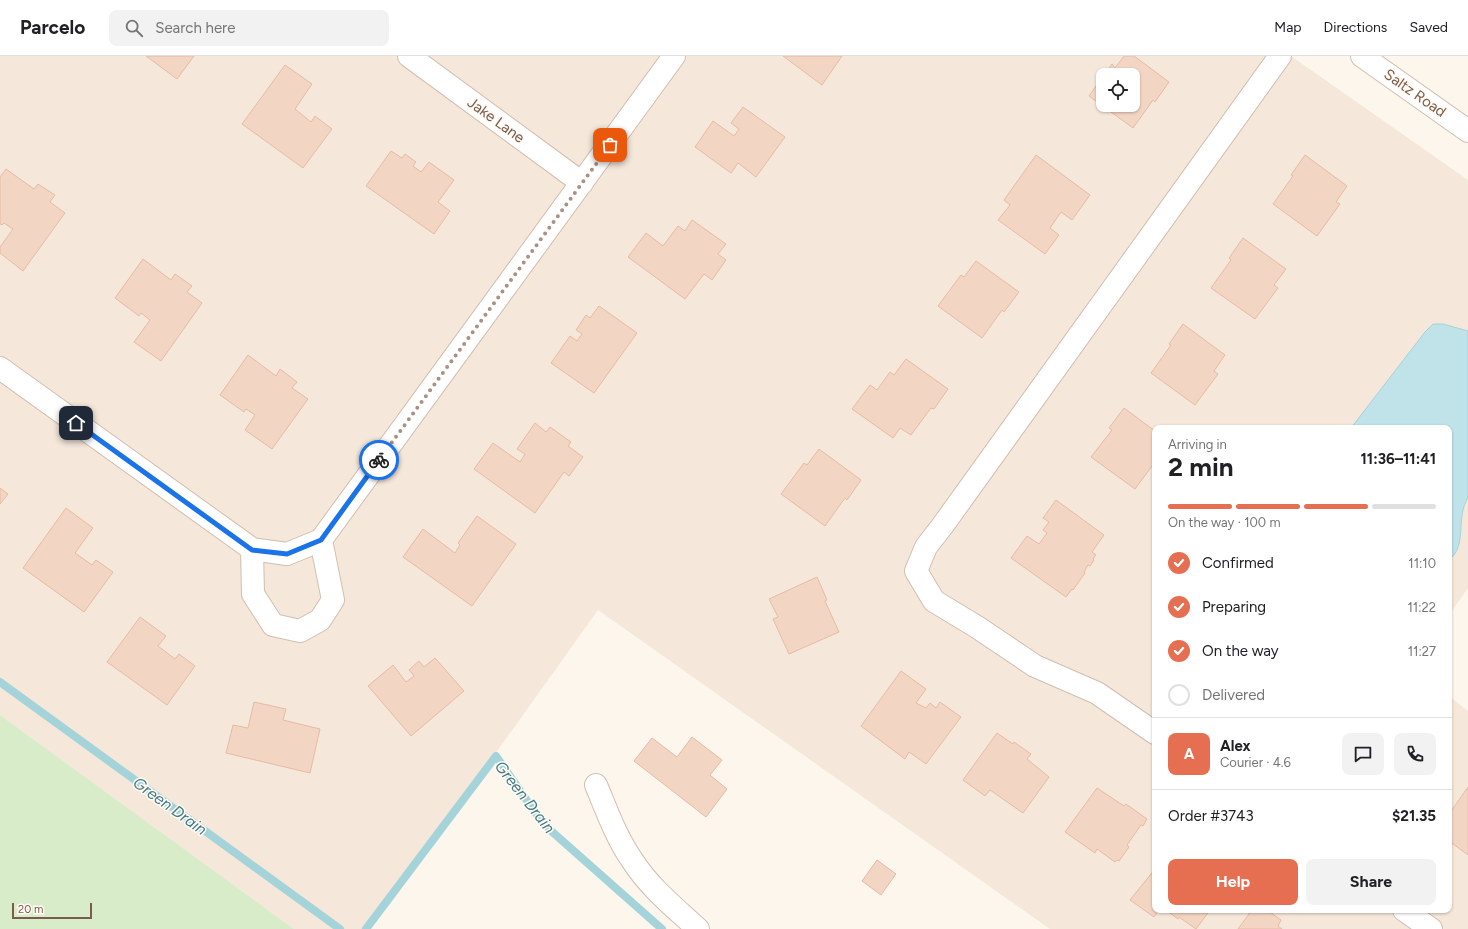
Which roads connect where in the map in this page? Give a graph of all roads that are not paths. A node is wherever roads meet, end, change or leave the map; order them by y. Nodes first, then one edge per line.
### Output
1 (409, 56) edge
2 (674, 56) edge
3 (1280, 56) edge
4 (1362, 56) edge
5 (1468, 131) edge
6 (582, 183) junction
7 (0, 368) edge
8 (321, 540) junction
9 (252, 550) junction
10 (1152, 731) edge
11 (596, 785) dead end
12 (1408, 913) edge
13 (698, 929) edge
14 (1430, 929) edge

1 - 6 street, Jake Lane
2 - 6 street
3 - 10 street
4 - 5 street, Saltz Road
6 - 8 street
7 - 9 street
8 - 9 street
8 - 9 street
11 - 13 street
12 - 14 street

